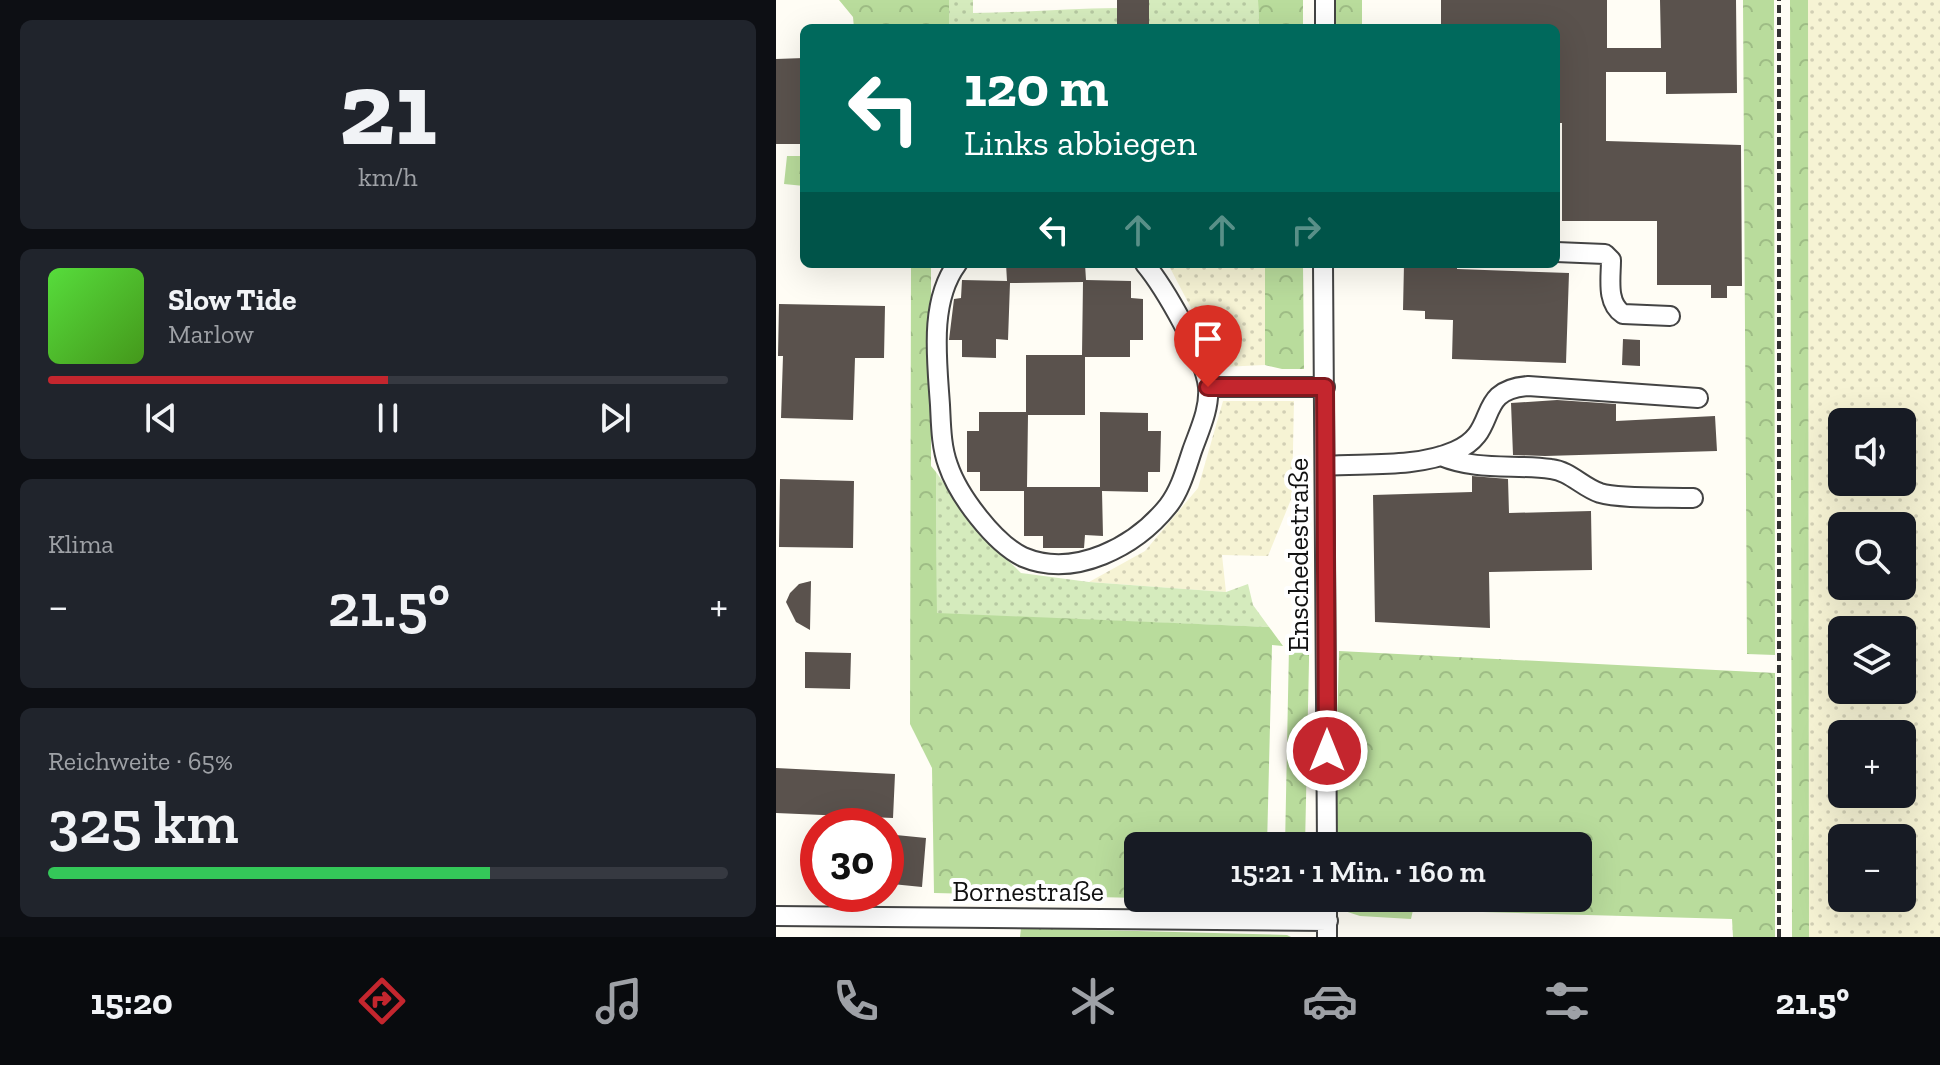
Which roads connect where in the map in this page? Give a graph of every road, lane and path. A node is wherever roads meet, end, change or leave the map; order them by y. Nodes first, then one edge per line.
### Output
1 (1325, 0) edge
2 (1779, 0) edge
3 (1325, 24) edge
4 (1560, 252) edge
5 (955, 268) edge
6 (1148, 268) edge
7 (1323, 268) edge
8 (1670, 316) dead end
9 (1208, 387) junction
10 (1325, 387) junction
11 (1698, 398) dead end
12 (1441, 456) junction
13 (1325, 466) junction
14 (1693, 498) dead end
15 (1327, 832) edge
16 (776, 916) edge
17 (991, 928) edge
18 (1327, 929) edge
19 (1779, 937) edge

1 - 3 street
2 - 19 path
4 - 8 street
5 - 9 street
6 - 9 street
7 - 10 street, Enschedestraße
9 - 10 street
10 - 13 street, Enschedestraße
11 - 12 street
12 - 13 street
12 - 14 street
13 - 15 street, Enschedestraße
16 - 17 street, Bornestraße
17 - 18 street, Bornestraße

